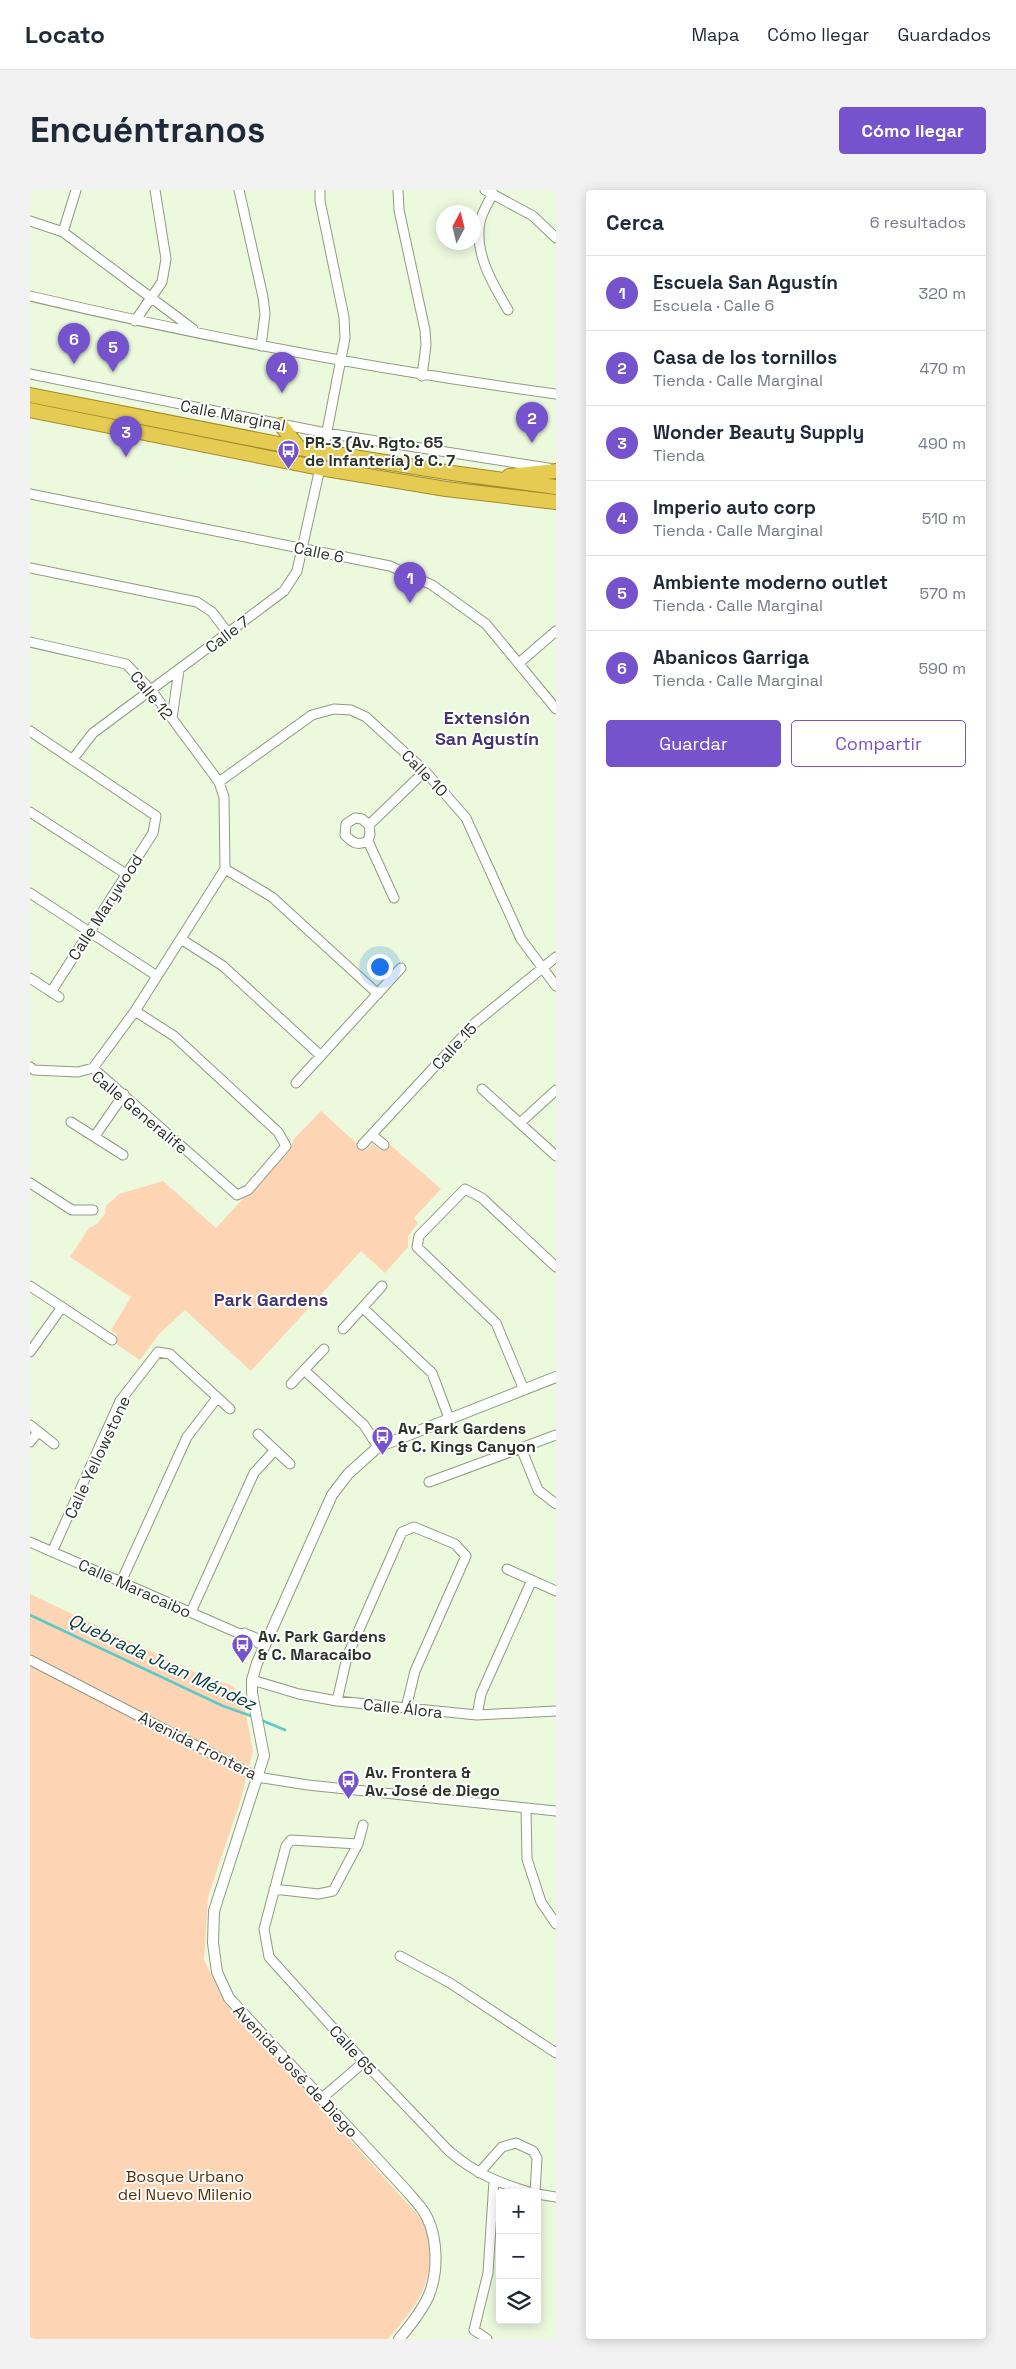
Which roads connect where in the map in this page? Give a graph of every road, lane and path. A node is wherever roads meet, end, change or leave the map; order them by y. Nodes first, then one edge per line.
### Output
1 (76, 190) edge
2 (155, 190) edge
3 (239, 190) edge
4 (320, 190) edge
5 (398, 190) edge
6 (489, 192) edge
7 (30, 221) edge
8 (63, 232) junction
9 (556, 238) edge
10 (30, 296) edge
11 (150, 299) junction
12 (508, 310) dead end
13 (135, 321) junction
14 (196, 331) junction
15 (261, 346) junction
16 (341, 362) junction
17 (30, 374) edge
18 (422, 376) junction
19 (556, 394) edge
20 (30, 395) edge
21 (30, 410) edge
22 (281, 425) junction
23 (326, 433) junction
24 (299, 448) junction
25 (323, 452) junction
26 (320, 468) junction
27 (556, 470) edge
28 (490, 479) junction
29 (556, 487) edge
30 (30, 494) edge
31 (556, 502) edge
32 (304, 548) junction
33 (30, 568) edge
34 (556, 631) edge
35 (228, 633) junction
36 (30, 642) edge
37 (518, 662) junction
38 (178, 670) junction
39 (151, 690) junction
40 (556, 709) edge
41 (172, 718) junction
42 (30, 731) edge
43 (72, 760) junction
44 (425, 771) junction
45 (220, 782) junction
46 (30, 812) edge
47 (369, 825) junction
48 (368, 841) junction
49 (225, 869) junction
50 (126, 874) junction
51 (30, 893) edge
52 (394, 898) dead end
53 (89, 932) junction
54 (181, 939) junction
55 (556, 957) edge
56 (402, 968) dead end
57 (542, 968) junction
58 (157, 976) junction
59 (30, 978) edge
60 (556, 986) edge
61 (51, 992) junction
62 (378, 994) junction
63 (59, 997) dead end
64 (135, 1011) junction
65 (321, 1056) junction
66 (93, 1068) junction
67 (31, 1071) edge
68 (296, 1083) dead end
69 (482, 1089) dead end
70 (556, 1090) edge
71 (124, 1094) junction
72 (71, 1122) dead end
73 (520, 1124) junction
74 (372, 1135) junction
75 (96, 1136) junction
76 (362, 1145) dead end
77 (384, 1145) dead end
78 (123, 1155) dead end
79 (556, 1156) edge
80 (30, 1183) edge
81 (93, 1210) dead end
82 (556, 1267) edge
83 (30, 1286) edge
84 (382, 1286) dead end
85 (62, 1307) junction
86 (363, 1308) junction
87 (343, 1329) dead end
88 (112, 1340) dead end
89 (324, 1349) dead end
90 (30, 1352) edge
91 (304, 1370) junction
92 (556, 1377) edge
93 (291, 1384) dead end
94 (524, 1390) junction
95 (217, 1398) junction
96 (230, 1410) dead end
97 (449, 1418) junction
98 (30, 1425) edge
99 (38, 1432) junction
100 (258, 1434) dead end
101 (556, 1435) edge
102 (30, 1442) edge
103 (54, 1444) dead end
104 (378, 1448) junction
105 (521, 1448) junction
106 (275, 1450) junction
107 (290, 1464) dead end
108 (429, 1482) dead end
109 (556, 1504) edge
110 (30, 1542) edge
111 (52, 1552) junction
112 (507, 1569) dead end
113 (532, 1580) junction
114 (121, 1582) junction
115 (556, 1591) edge
116 (191, 1612) junction
117 (261, 1644) junction
118 (30, 1660) edge
119 (252, 1680) junction
120 (337, 1701) junction
121 (406, 1708) junction
122 (556, 1711) edge
123 (477, 1715) junction
124 (257, 1777) junction
125 (526, 1808) junction
126 (556, 1811) edge
127 (363, 1825) dead end
128 (358, 1844) junction
129 (274, 1889) junction
130 (556, 1924) edge
131 (400, 1956) dead end
132 (556, 2053) edge
133 (364, 2062) junction
134 (321, 2100) junction
135 (479, 2174) junction
136 (494, 2181) junction
137 (521, 2189) edge
138 (535, 2189) edge
139 (541, 2194) edge
140 (556, 2197) edge
141 (399, 2339) edge
142 (486, 2339) edge

1 - 8 street
2 - 11 street
3 - 15 street
4 - 16 street
5 - 18 street
6 - 9 street
6 - 12 street
7 - 8 street
8 - 11 street
10 - 13 street
11 - 13 street
11 - 14 street
13 - 14 street
14 - 15 street
15 - 16 street
16 - 18 street
16 - 23 street
17 - 22 street, Calle Marginal
18 - 19 street
20 - 24 highway
21 - 26 highway
22 - 23 street, Calle Marginal
22 - 24 highway
23 - 25 street
23 - 27 street, Calle Marginal
24 - 25 highway
25 - 28 highway
26 - 31 highway
26 - 32 street, Calle 7
27 - 28 highway
28 - 29 highway
30 - 32 street, Calle 6
32 - 35 street, Calle 7
32 - 37 street, Calle 6
33 - 35 street
34 - 37 street
35 - 38 street, Calle 7
36 - 39 street, Calle 12
37 - 40 street, Calle 6
38 - 39 street, Calle 7
38 - 41 street
39 - 41 street, Calle 12
39 - 43 street, Calle 7
41 - 45 street, Calle 12
42 - 43 street
43 - 50 street, Calle Marywood
44 - 45 street, Calle 10
44 - 47 street
44 - 57 street, Calle 10
45 - 49 street
46 - 50 street
47 - 48 street
47 - 48 street
48 - 52 street
49 - 54 street
49 - 62 street
50 - 53 street, Calle Marywood
51 - 53 street
53 - 58 street
53 - 61 street, Calle Marywood
54 - 58 street
54 - 65 street
55 - 57 street, Calle 15
56 - 62 street
57 - 60 street, Calle 10
57 - 74 street, Calle 15
58 - 64 street
59 - 61 street
61 - 63 street
62 - 65 street
64 - 66 street
64 - 71 street, Calle Generalife
65 - 68 street
66 - 67 street, Calle Generalife
66 - 71 street, Calle Generalife
69 - 73 street
70 - 73 street
71 - 75 street
72 - 75 street
73 - 79 street
74 - 76 street, Calle 15
74 - 77 street
75 - 78 street
80 - 81 street
82 - 94 street
83 - 85 street
84 - 86 street
85 - 88 street
85 - 90 street
86 - 87 street
86 - 97 street
89 - 91 street
91 - 93 street
91 - 104 street
92 - 94 street
94 - 97 street
95 - 96 street
95 - 111 street, Calle Yellowstone
95 - 114 street
97 - 104 street
98 - 99 street
99 - 102 street
99 - 103 street
100 - 106 street
101 - 105 street
104 - 117 street
105 - 108 street
105 - 109 street
106 - 107 street
106 - 116 street
110 - 111 street, Calle Maracaibo
111 - 114 street, Calle Maracaibo
112 - 113 street
113 - 115 street
113 - 123 street
114 - 116 street, Calle Maracaibo
116 - 117 street, Calle Maracaibo
117 - 119 street
118 - 124 street, Avenida Frontera
119 - 120 street, Calle Álora
119 - 124 street, Avenida José de Diego
120 - 121 street, Calle Álora
120 - 121 street
121 - 123 street, Calle Álora
122 - 123 street, Calle Álora
124 - 125 street, Avenida Frontera
124 - 134 street, Avenida José de Diego
125 - 126 street, Avenida Frontera
125 - 130 street
127 - 128 street
128 - 129 street
128 - 129 street, Calle 65
129 - 133 street, Calle 65
131 - 132 street
133 - 134 street
133 - 135 street, Calle 65
134 - 141 street, Avenida José de Diego
135 - 136 street, Calle 65
135 - 138 street
136 - 137 street, Calle 65
136 - 142 street
139 - 140 street, Calle 65

